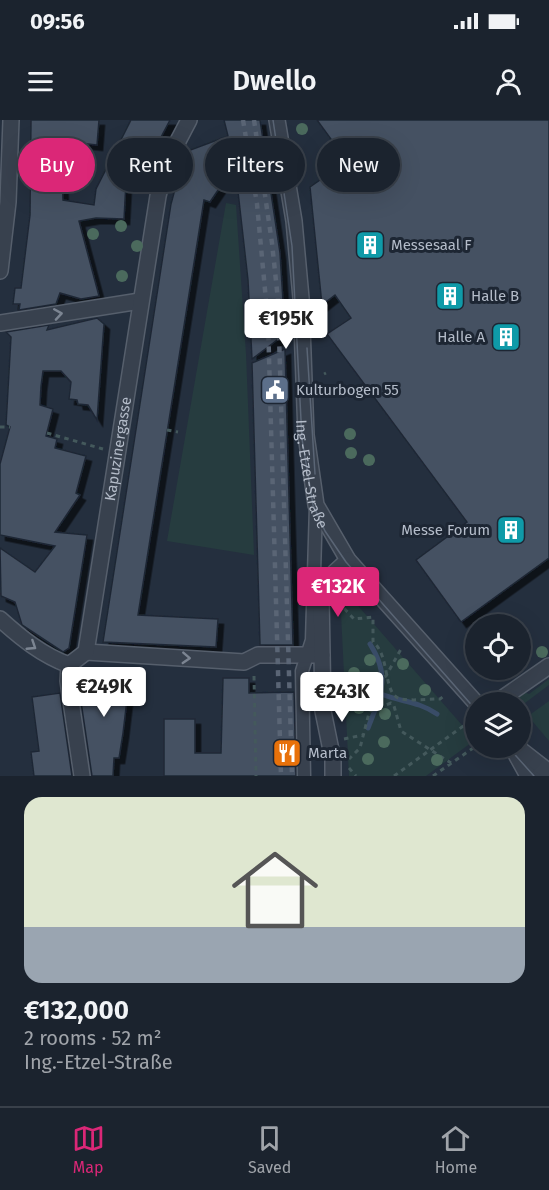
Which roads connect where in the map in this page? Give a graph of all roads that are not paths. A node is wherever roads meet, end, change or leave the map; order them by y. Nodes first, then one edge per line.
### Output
1 (11, 120) edge
2 (189, 120) edge
3 (277, 120) edge
4 (1, 245) edge
5 (0, 271) edge
6 (141, 301) junction
7 (0, 323) edge
8 (316, 505) junction
9 (348, 560) junction
10 (0, 619) edge
11 (86, 652) junction
12 (322, 655) junction
13 (69, 665) junction
14 (549, 666) edge
15 (466, 692) edge
16 (511, 692) edge
17 (519, 758) edge
18 (524, 758) edge
19 (529, 758) edge
20 (339, 765) edge
21 (549, 772) edge
22 (82, 776) edge
23 (304, 776) edge
24 (528, 776) edge
25 (540, 776) edge

1 - 4 street
2 - 6 street, Kapuzinergasse
3 - 8 street, Ing.-Etzel-Straße
4 - 5 street
7 -> 6 street
6 - 11 street, Kapuzinergasse
8 - 9 street, Ing.-Etzel-Straße
8 - 23 street
9 - 12 street
9 - 15 street, Ing.-Etzel-Straße
10 -> 13 street
11 -> 12 street
11 - 13 street
12 - 20 street
13 - 22 street
14 - 16 street
17 - 24 street
18 - 25 lane
19 - 21 street

